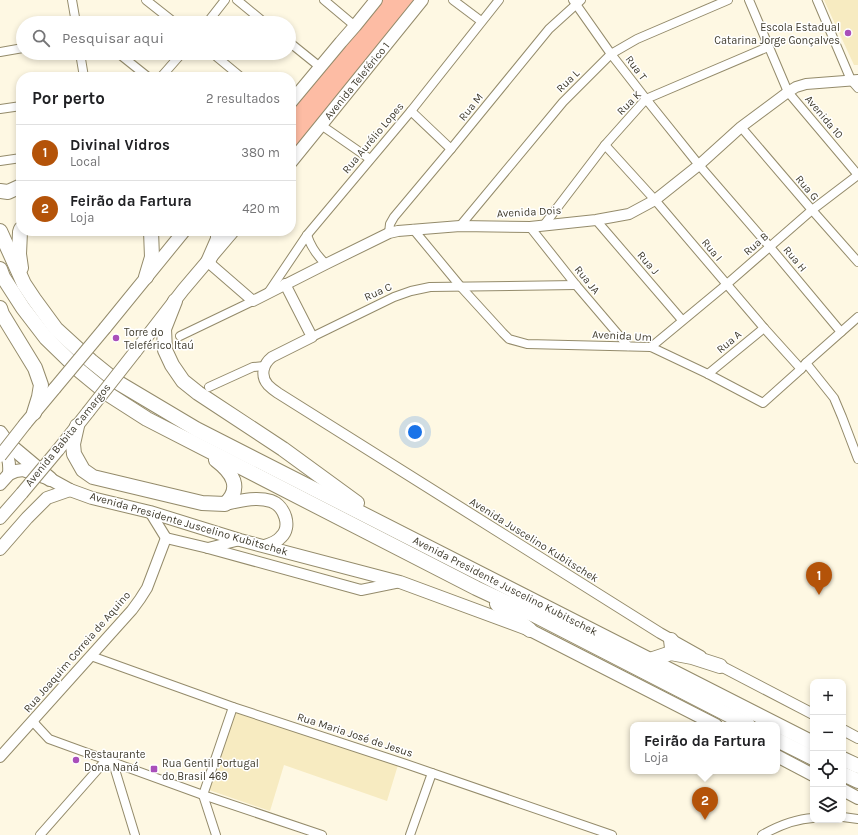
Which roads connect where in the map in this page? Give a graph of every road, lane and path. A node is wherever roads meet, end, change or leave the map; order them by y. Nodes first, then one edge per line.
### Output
1 (72, 0) edge
2 (146, 0) edge
3 (225, 0) edge
4 (237, 0) edge
5 (324, 0) edge
6 (376, 0) edge
7 (422, 0) edge
8 (454, 0) edge
9 (499, 0) edge
10 (728, 0) edge
11 (749, 0) edge
12 (817, 0) edge
13 (577, 1) edge
14 (76, 16) edge
15 (166, 16) edge
16 (212, 16) edge
17 (256, 16) edge
18 (481, 21) junction
19 (355, 26) junction
20 (768, 47) junction
21 (296, 48) edge
22 (16, 49) edge
23 (0, 52) edge
24 (611, 54) junction
25 (81, 60) edge
26 (127, 60) edge
27 (176, 60) edge
28 (220, 60) edge
29 (320, 67) junction
30 (83, 72) edge
31 (142, 72) edge
32 (165, 72) edge
33 (235, 72) edge
34 (854, 80) edge
35 (858, 88) edge
36 (788, 92) junction
37 (296, 96) edge
38 (646, 99) junction
39 (16, 107) edge
40 (0, 109) edge
41 (411, 111) junction
42 (322, 126) junction
43 (741, 127) junction
44 (605, 145) junction
45 (451, 149) junction
46 (296, 156) edge
47 (16, 159) edge
48 (370, 159) junction
49 (0, 161) edge
50 (699, 165) junction
51 (858, 175) edge
52 (16, 188) edge
53 (0, 190) edge
54 (655, 200) junction
55 (812, 210) junction
56 (596, 220) junction
57 (544, 225) junction
58 (460, 226) junction
59 (530, 227) junction
60 (413, 229) junction
61 (0, 231) edge
62 (389, 233) junction
63 (20, 236) edge
64 (151, 236) edge
65 (180, 236) edge
66 (218, 236) edge
67 (229, 236) edge
68 (307, 236) junction
69 (770, 247) junction
70 (208, 262) junction
71 (858, 262) edge
72 (326, 264) junction
73 (0, 269) edge
74 (146, 277) junction
75 (24, 284) junction
76 (285, 284) junction
77 (576, 284) junction
78 (727, 284) junction
79 (461, 287) junction
80 (268, 292) junction
81 (175, 301) junction
82 (253, 301) junction
83 (0, 308) edge
84 (858, 316) edge
85 (682, 320) junction
86 (764, 328) junction
87 (841, 332) junction
88 (180, 336) dead end
89 (312, 337) junction
90 (628, 346) junction
91 (651, 347) junction
92 (264, 366) junction
93 (803, 366) junction
94 (708, 374) junction
95 (209, 387) dead end
96 (30, 419) junction
97 (77, 426) junction
98 (0, 433) edge
99 (192, 443) junction
100 (0, 444) edge
101 (0, 456) edge
102 (858, 459) edge
103 (9, 474) junction
104 (50, 479) junction
105 (0, 484) edge
106 (70, 490) junction
107 (225, 504) junction
108 (150, 512) junction
109 (0, 518) edge
110 (391, 528) junction
111 (166, 538) junction
112 (240, 540) junction
113 (265, 546) junction
114 (0, 548) edge
115 (208, 548) junction
116 (400, 582) junction
117 (476, 588) junction
118 (530, 630) junction
119 (671, 646) junction
120 (91, 656) junction
121 (650, 660) junction
122 (720, 666) joint
123 (233, 707) junction
124 (810, 712) edge
125 (33, 720) junction
126 (710, 722) edge
127 (742, 722) edge
128 (772, 722) edge
129 (780, 726) edge
130 (846, 732) edge
131 (858, 738) edge
132 (810, 741) edge
133 (780, 742) edge
134 (810, 756) edge
135 (0, 757) edge
136 (780, 758) edge
137 (846, 760) edge
138 (110, 762) junction
139 (858, 766) edge
140 (432, 773) junction
141 (810, 773) edge
142 (846, 775) edge
143 (858, 781) edge
144 (846, 792) edge
145 (202, 795) junction
146 (858, 798) edge
147 (846, 817) edge
148 (810, 818) edge
149 (858, 819) edge
150 (303, 832) edge
151 (765, 834) edge
152 (40, 835) edge
153 (135, 835) edge
154 (216, 835) edge
155 (322, 835) edge
156 (410, 835) edge
157 (612, 835) edge

1 - 14 street
2 - 15 street
3 - 16 street
4 - 17 street
5 - 19 street
6 - 19 main road
7 - 42 main road, Avenida Teleférico 1
8 - 18 street
9 - 18 street, Rua Aurélio Lopes
10 - 24 street, Rua L
11 - 20 street, Avenida 10
12 - 34 street
13 - 24 street, Rua T
13 - 45 street, Rua M
18 - 41 street, Rua Aurélio Lopes
19 - 29 main road
20 - 36 street, Avenida 10
20 - 38 street, Rua K
21 - 29 street
22 - 23 street
24 - 38 street, Rua T
24 - 58 street, Rua L
25 - 30 street
26 - 31 street
27 - 32 street
28 - 33 street
29 - 37 main road
34 - 35 street
34 - 36 street, Avenida Dois
36 - 43 street, Avenida Dois
36 - 51 street, Avenida 10
38 - 44 street, Rua K
38 - 50 street, Rua T
39 - 40 street
41 - 45 street
41 - 48 street, Rua Aurélio Lopes
42 - 46 main road, Avenida Teleférico 1
42 - 48 street
43 - 50 street, Avenida Dois
43 - 55 street, Rua G
44 - 54 street, Rua I
44 - 57 street, Rua K
45 - 62 street, Rua M
47 - 49 street
48 - 68 street, Rua Aurélio Lopes
50 - 54 street, Avenida Dois
50 - 69 street, Rua H
51 - 55 street, Rua B
52 - 53 highway
54 - 56 street, Avenida Dois
54 - 78 street, Rua I
55 - 69 street, Rua B
55 - 71 street, Rua G
56 - 57 street, Avenida Dois
56 - 85 street, Rua J
57 - 59 street, Avenida Dois
58 - 59 street, Avenida Dois
58 - 60 street, Avenida Dois
59 - 77 street, Rua JA
60 - 62 street, Avenida Dois
60 - 79 street, Avenida Um
61 - 75 highway
62 - 72 street, Avenida Dois
63 - 75 highway
64 - 74 highway
65 - 74 main road
66 - 70 highway
67 - 70 main road
68 - 72 street
68 - 80 street, Rua Aurélio Lopes
69 - 78 street, Rua B
69 - 87 street, Rua H
70 - 81 main road
70 - 82 street
72 - 76 street, Avenida Dois
73 - 99 highway
74 - 96 main road, bridge
75 - 110 highway, Avenida Presidente Juscelino Kubitschek
76 - 80 street, Avenida Dois
76 - 89 street
77 - 79 street, Rua C
77 - 90 street, Rua JA
78 - 85 street, Rua B
78 - 86 street, Rua I
79 - 89 street, Rua C
79 - 90 street, Avenida Um
80 - 82 street, Avenida Dois
81 - 97 main road, Avenida Babita Camargos, bridge
81 - 110 highway
82 - 88 street, Avenida Dois
83 - 96 highway
84 - 87 street, Avenida Um
85 - 91 street, Rua B
86 - 93 street, Rua I
86 - 94 street, Rua A
87 - 93 street, Avenida Um
89 - 92 street, Rua C
90 - 91 street, Avenida Um
91 - 94 street, Avenida Um
92 - 95 street, Rua C
92 - 119 street, Avenida Juscelino Kubitschek
93 - 94 street, Avenida Um
93 - 102 street, Rua I
96 - 101 main road, bridge
97 - 107 highway
97 - 109 main road, Avenida Babita Camargos, bridge
98 - 104 highway
99 - 107 highway
99 - 117 highway, Avenida Presidente Juscelino Kubitschek
100 - 103 main road
103 - 104 main road, Avenida Presidente Juscelino Kubitschek
103 - 105 main road
104 - 106 main road, Avenida Presidente Juscelino Kubitschek
106 - 108 main road, Avenida Presidente Juscelino Kubitschek
106 - 114 main road
107 - 113 main road
108 - 111 street
108 - 112 main road, Avenida Presidente Juscelino Kubitschek
110 - 121 highway, Avenida Presidente Juscelino Kubitschek
111 - 115 street, Avenida Presidente Juscelino Kubitschek
111 - 120 street, Rua Joaquim Correia de Aquino
112 - 113 main road, Avenida Presidente Juscelino Kubitschek
112 - 115 street
113 - 116 main road, Avenida Presidente Juscelino Kubitschek
115 - 116 street, Avenida Presidente Juscelino Kubitschek
116 - 118 main road, Avenida Presidente Juscelino Kubitschek
117 - 118 highway
117 - 127 highway, Avenida Presidente Juscelino Kubitschek
118 - 126 main road, Avenida Presidente Juscelino Kubitschek
119 - 121 highway
119 - 122 highway
120 - 123 street, Rua Maria José de Jesus
120 - 125 street, Rua Joaquim Correia de Aquino
121 - 128 highway, Avenida Presidente Juscelino Kubitschek
122 - 124 street
123 - 140 street, Rua Maria José de Jesus
123 - 145 street
125 - 135 street, Rua Joaquim Correia de Aquino
125 - 138 street
129 - 132 highway, Avenida Presidente Juscelino Kubitschek
130 - 131 street
133 - 134 highway
136 - 141 main road
137 - 139 highway
138 - 145 street
138 - 152 street
138 - 153 street
140 - 156 street
140 - 157 street, Rua Maria José de Jesus
142 - 143 highway
144 - 146 main road
145 - 150 street
145 - 154 street
147 - 149 street
148 - 151 street
150 - 155 street

